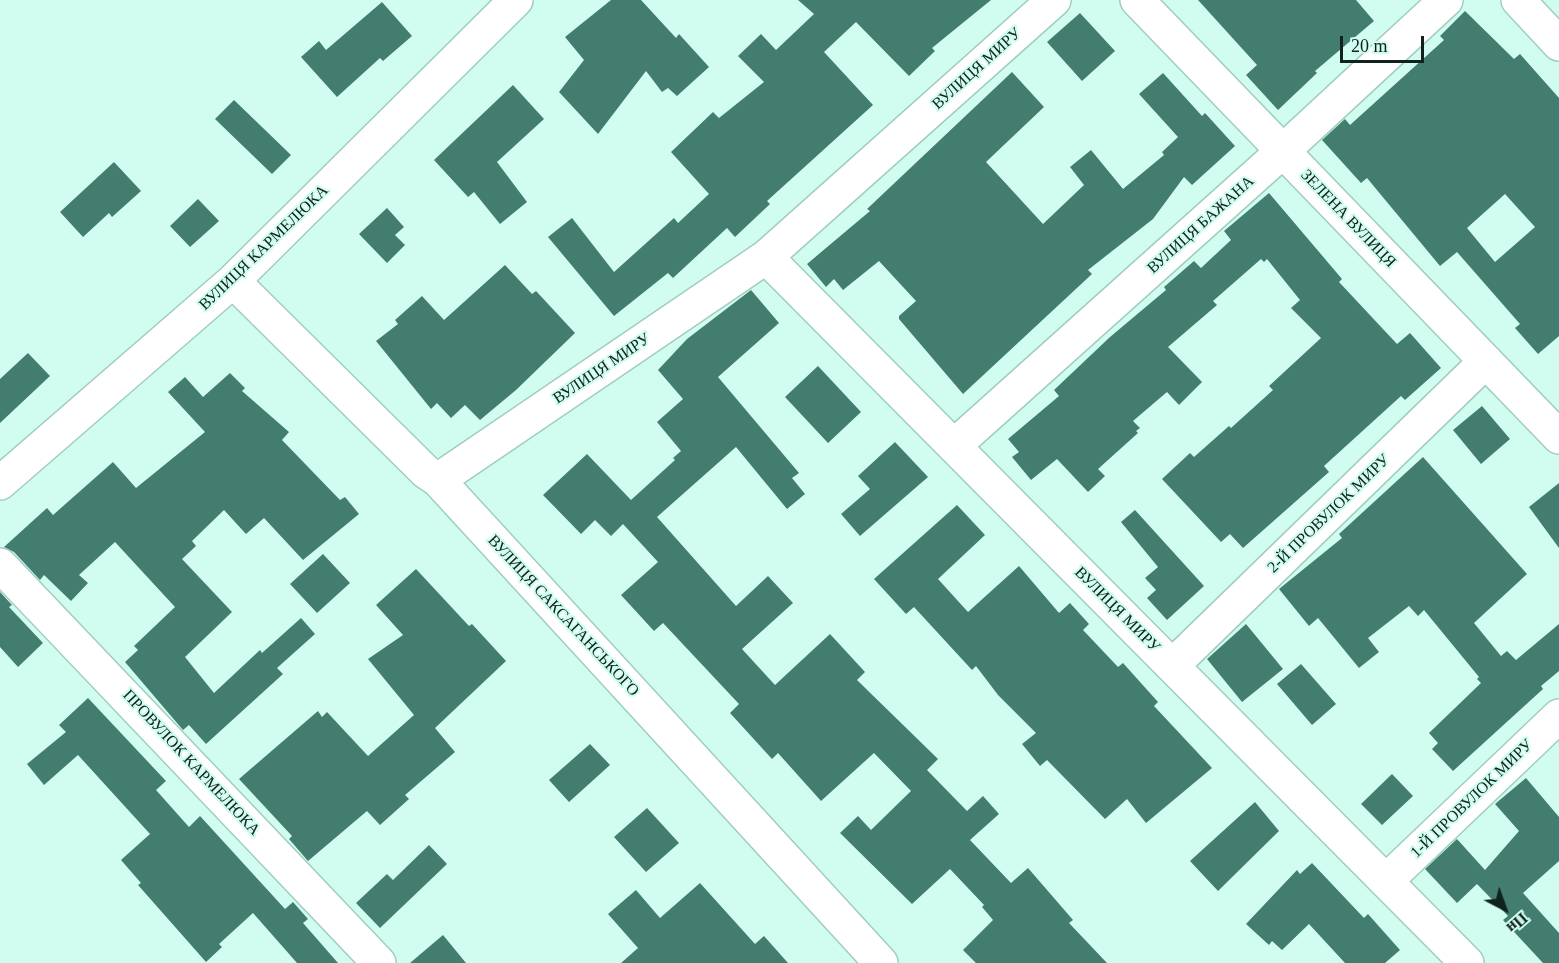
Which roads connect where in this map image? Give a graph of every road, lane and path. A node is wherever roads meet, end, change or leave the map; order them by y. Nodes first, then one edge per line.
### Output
1 (516, 0) edge
2 (1054, 0) edge
3 (1137, 0) edge
4 (1446, 0) edge
5 (1518, 0) edge
6 (1559, 44) edge
7 (1283, 151) junction
8 (766, 257) junction
9 (233, 282) junction
10 (1486, 361) junction
11 (1559, 437) edge
12 (954, 446) junction
13 (438, 480) junction
14 (0, 483) edge
15 (0, 566) edge
16 (1172, 666) junction
17 (1559, 716) edge
18 (1386, 881) junction
19 (379, 963) edge
20 (881, 963) edge
21 (1467, 963) edge

1 - 9 street, ВУЛИЦЯ КАРМЕЛЮКА
2 - 8 street, ВУЛИЦЯ МИРУ
3 - 7 street, ЗЕЛЕНА ВУЛИЦЯ
4 - 7 street, ВУЛИЦЯ БАЖАНА
5 - 6 street
7 - 10 street, ЗЕЛЕНА ВУЛИЦЯ
7 - 12 street, ВУЛИЦЯ БАЖАНА
8 - 12 street, ВУЛИЦЯ МИРУ
8 - 13 street, ВУЛИЦЯ МИРУ
9 - 13 street, ВУЛИЦЯ САКСАГАНСЬКОГО
9 - 14 street, ВУЛИЦЯ КАРМЕЛЮКА
10 - 11 street, ЗЕЛЕНА ВУЛИЦЯ
10 - 16 street, 2-Й ПРОВУЛОК МИРУ
12 - 16 street, ВУЛИЦЯ МИРУ
13 - 20 street, ВУЛИЦЯ САКСАГАНСЬКОГО
15 - 19 street, ПРОВУЛОК КАРМЕЛЮКА
16 - 18 street, ВУЛИЦЯ МИРУ
17 - 18 street, 1-Й ПРОВУЛОК МИРУ
18 - 21 street, ВУЛИЦЯ МИРУ

